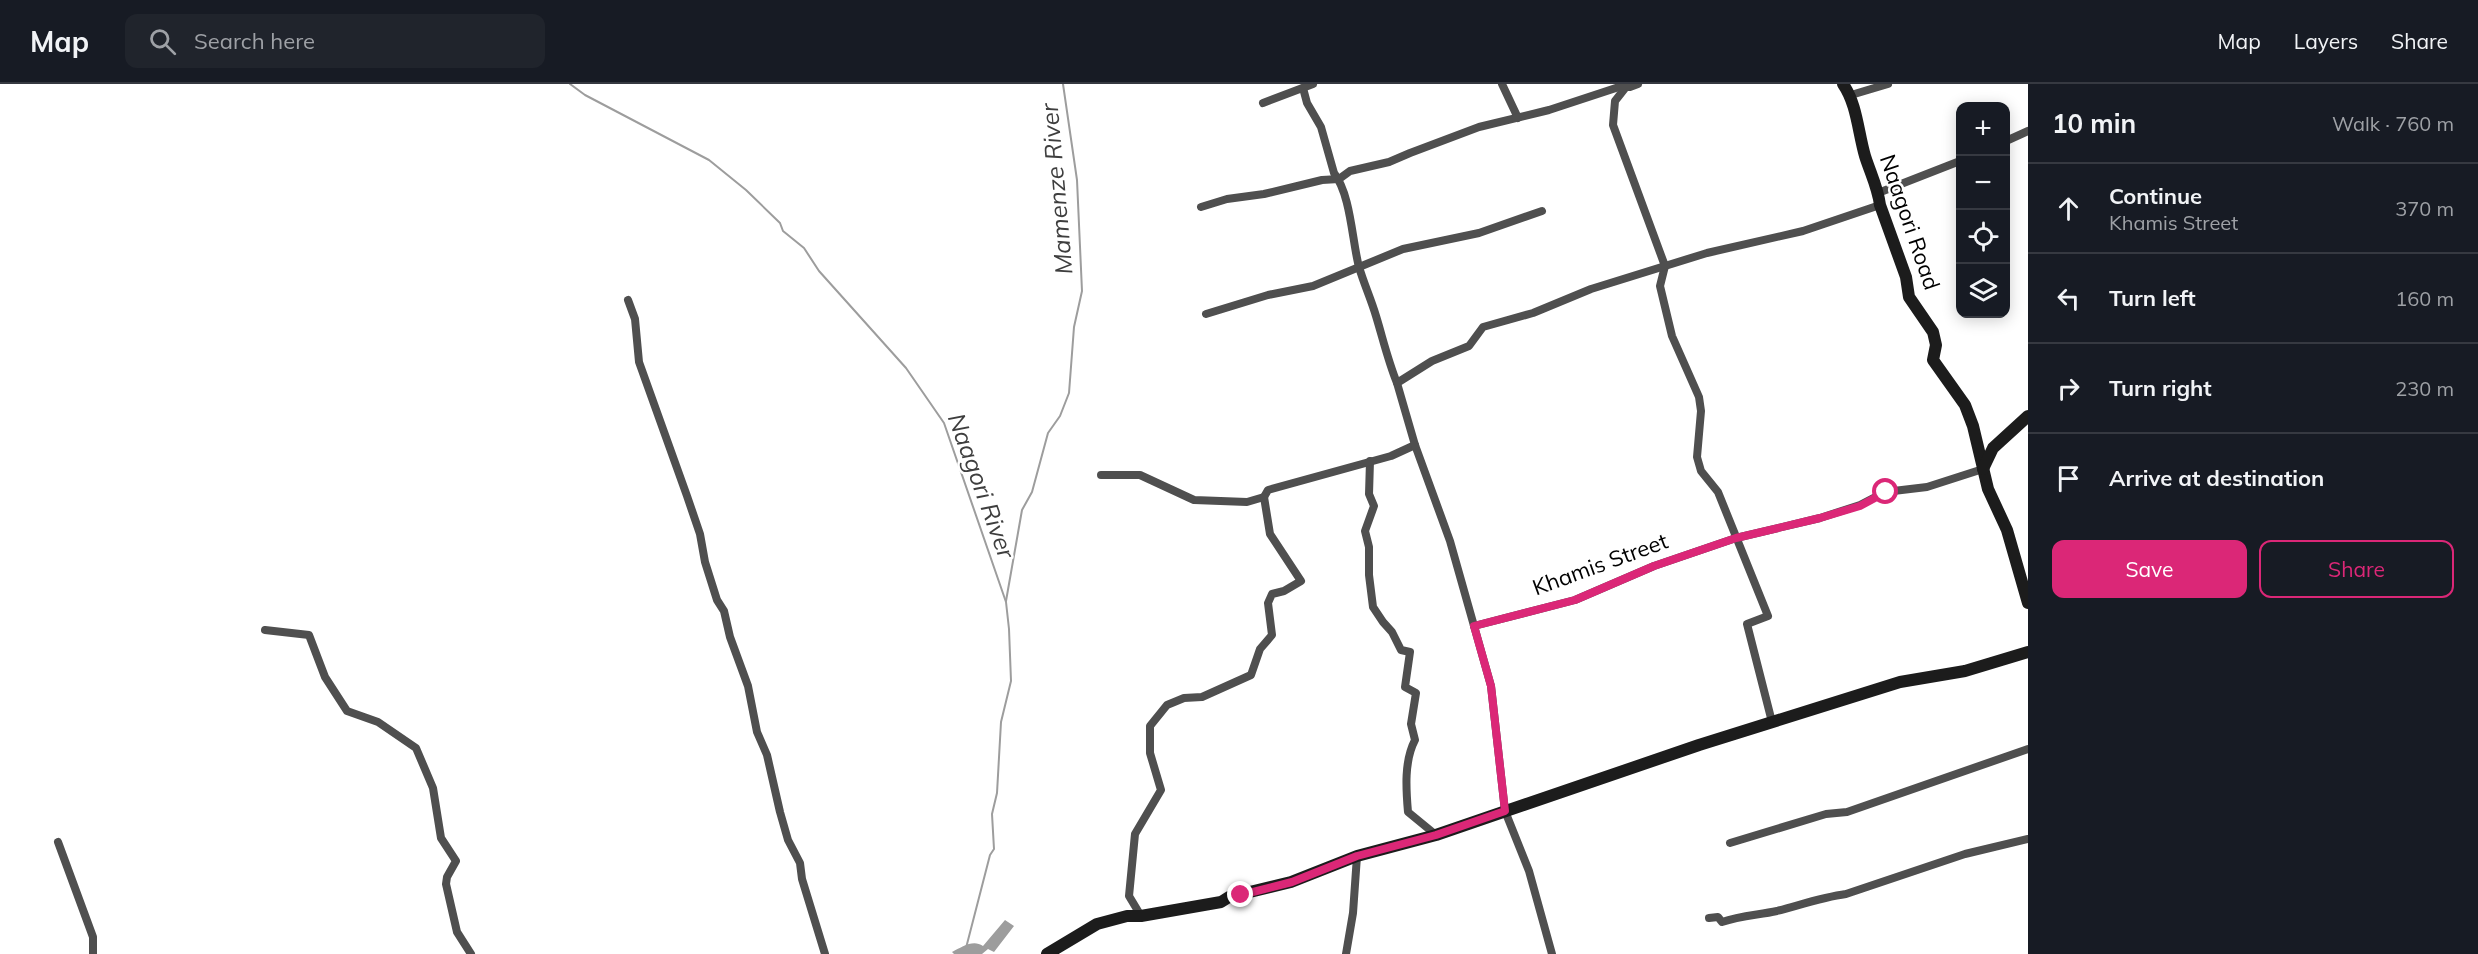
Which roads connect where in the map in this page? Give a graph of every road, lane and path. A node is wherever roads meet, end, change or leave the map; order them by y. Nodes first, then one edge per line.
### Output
1 (1313, 84) edge
2 (1502, 84) edge
3 (1638, 84) edge
4 (1888, 84) edge
5 (1626, 87) junction
6 (1304, 88) junction
7 (1847, 89) edge
8 (1263, 103) dead end
9 (1518, 118) junction
10 (2028, 131) edge
11 (2010, 139) edge
12 (1956, 163) edge
13 (1339, 179) junction
14 (1879, 199) junction
15 (1201, 207) dead end
16 (1542, 211) dead end
17 (1359, 266) junction
18 (1665, 266) junction
19 (628, 300) dead end
20 (1206, 314) dead end
21 (1397, 383) junction
22 (2028, 416) edge
23 (1415, 445) junction
24 (1370, 461) junction
25 (1983, 469) junction
26 (1101, 475) dead end
27 (1264, 497) junction
28 (1736, 538) junction
29 (2028, 603) edge
30 (1474, 626) junction
31 (265, 630) dead end
32 (2028, 652) edge
33 (1772, 722) junction
34 (2028, 749) edge
35 (1505, 811) junction
36 (1436, 835) junction
37 (2028, 839) edge
38 (58, 842) dead end
39 (1730, 843) dead end
40 (1357, 856) junction
41 (1141, 916) junction
42 (1709, 918) dead end
43 (93, 954) edge
44 (471, 954) edge
45 (825, 954) edge
46 (1047, 954) edge
47 (1346, 954) edge
48 (1552, 954) edge

1 - 6 street
2 - 9 street
3 - 5 street
4 - 7 street
5 - 9 street
5 - 18 street
6 - 8 street
6 - 13 street
7 - 14 street, Naagori Road
9 - 13 street
10 - 11 street
12 - 14 street
13 - 15 street
13 - 17 street
14 - 18 street
14 - 25 street, Naagori Road
16 - 17 street
17 - 20 street
17 - 21 street
18 - 21 street
18 - 28 street
19 - 45 street
21 - 23 street
22 - 25 street
23 - 24 street
23 - 30 street
24 - 27 street
24 - 36 street
25 - 28 street, Khamis Street
25 - 29 street, Naagori Road
26 - 27 street
27 - 41 street
28 - 30 street, Khamis Street
28 - 33 street
30 - 35 street
31 - 44 street
32 - 33 street
33 - 35 street
34 - 39 street
35 - 36 street
35 - 48 street
36 - 40 street
37 - 42 street
38 - 43 street
40 - 41 street
40 - 47 street
41 - 46 street

